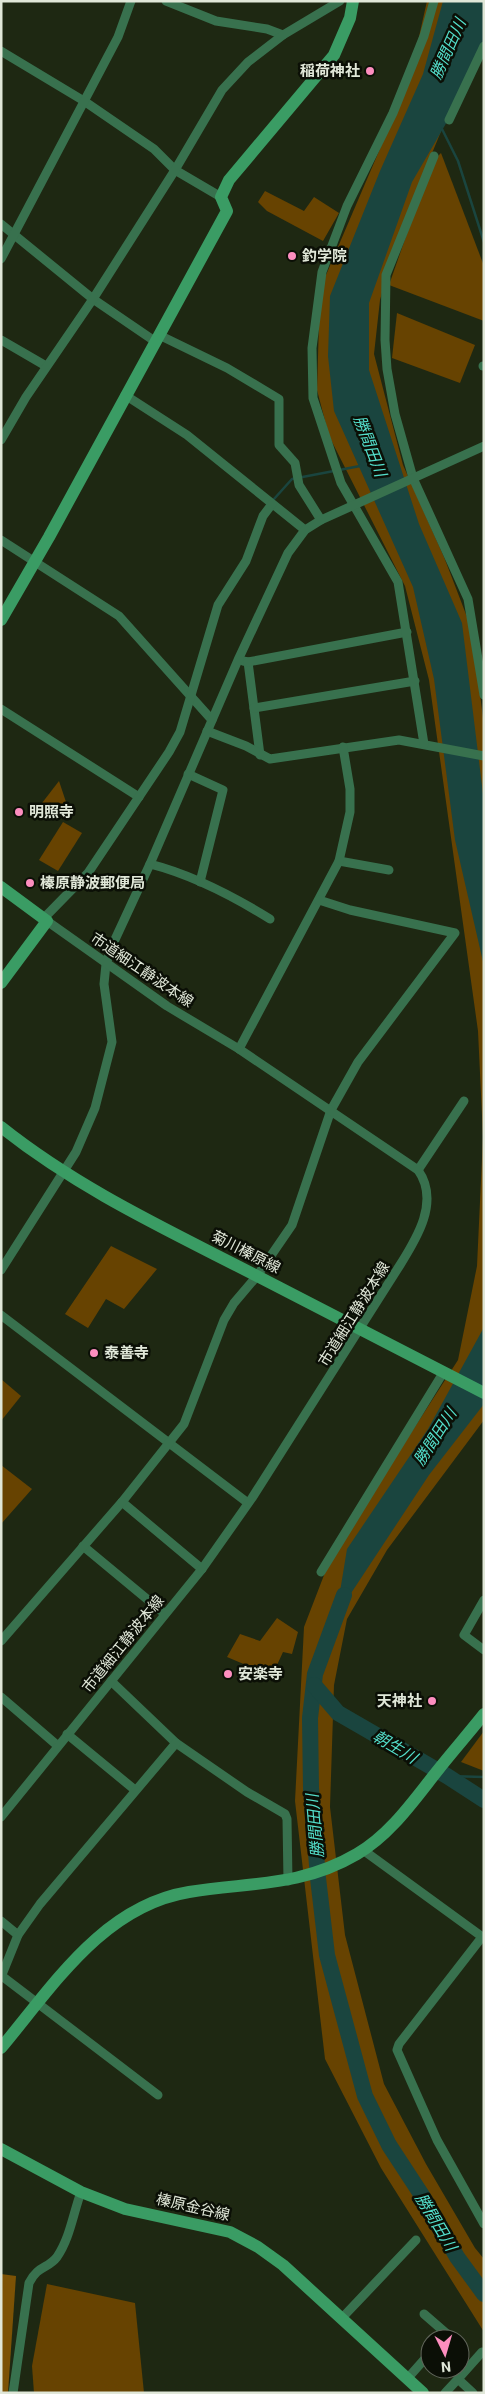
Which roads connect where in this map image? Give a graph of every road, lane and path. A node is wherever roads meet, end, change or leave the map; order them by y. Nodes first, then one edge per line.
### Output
1 (131, 1) edge
2 (166, 1) edge
3 (340, 1) edge
4 (353, 1) edge
5 (434, 1) edge
6 (283, 35) junction
7 (484, 46) edge
8 (1, 51) edge
9 (84, 101) junction
10 (449, 120) dead end
11 (434, 156) dead end
12 (176, 170) junction
13 (221, 197) junction
14 (1, 224) edge
15 (14, 233) junction
16 (1, 259) edge
17 (93, 300) junction
18 (157, 338) junction
19 (1, 340) edge
20 (46, 366) junction
21 (125, 395) junction
22 (1, 440) edge
23 (484, 446) edge
24 (413, 478) junction
25 (272, 504) junction
26 (353, 506) junction
27 (322, 520) junction
28 (305, 530) junction
29 (1, 540) edge
30 (34, 560) junction
31 (1, 620) edge
32 (407, 632) junction
33 (238, 660) junction
34 (248, 662) junction
35 (415, 681) junction
36 (190, 695) junction
37 (484, 695) edge
38 (254, 708) junction
39 (1, 709) edge
40 (212, 720) junction
41 (206, 731) junction
42 (427, 744) junction
43 (343, 748) junction
44 (260, 756) junction
45 (484, 756) edge
46 (188, 774) junction
47 (139, 797) junction
48 (339, 861) junction
49 (150, 864) junction
50 (389, 870) dead end
51 (200, 882) junction
52 (1, 887) edge
53 (319, 900) junction
54 (46, 920) junction
55 (270, 920) dead end
56 (106, 964) junction
57 (1, 983) edge
58 (239, 1049) junction
59 (464, 1101) dead end
60 (331, 1110) junction
61 (1, 1127) edge
62 (418, 1170) junction
63 (64, 1173) junction
64 (1, 1270) edge
65 (257, 1276) junction
66 (1, 1315) edge
67 (361, 1328) junction
68 (444, 1373) junction
69 (484, 1394) edge
70 (170, 1443) junction
71 (122, 1502) junction
72 (248, 1503) junction
73 (84, 1546) junction
74 (202, 1569) junction
75 (321, 1572) dead end
76 (484, 1600) edge
77 (164, 1614) junction
78 (1, 1641) edge
79 (484, 1650) edge
80 (112, 1682) junction
81 (1, 1697) edge
82 (481, 1721) edge
83 (67, 1734) junction
84 (176, 1743) junction
85 (58, 1746) junction
86 (135, 1790) junction
87 (1, 1817) edge
88 (360, 1852) junction
89 (292, 1880) junction
90 (1, 1921) edge
91 (18, 1935) junction
92 (483, 1938) edge
93 (1, 1976) edge
94 (37, 2004) junction
95 (1, 2048) edge
96 (158, 2095) dead end
97 (1, 2149) edge
98 (81, 2192) junction
99 (484, 2224) edge
100 (416, 2240) dead end
101 (424, 2314) dead end
102 (341, 2319) junction
103 (441, 2329) edge
104 (482, 2352) dead end
105 (420, 2365) edge
106 (470, 2366) edge
107 (407, 2379) junction
108 (458, 2379) joint
109 (13, 2393) edge
110 (423, 2393) edge
111 (444, 2393) edge
112 (473, 2393) edge

1 - 9 street
2 - 6 street
3 - 6 street
4 - 13 street
5 - 26 street
6 - 12 street
7 - 10 street
8 - 9 street
9 - 12 street
9 - 15 street
11 - 24 street
12 - 13 street
12 - 17 street
13 - 18 street
14 - 15 street
15 - 16 street
15 - 17 street
17 - 18 street
17 - 20 street
18 - 21 street
18 - 27 street
19 - 20 street
20 - 22 street
21 - 25 street
21 - 30 street
23 - 24 street
24 - 26 street
24 - 37 street
25 - 28 street
25 - 36 street
26 - 27 street
26 - 32 street
27 - 28 street
28 - 33 street
29 - 30 street
30 - 31 street
30 - 36 street
32 - 34 street
32 - 35 street
33 - 34 street
33 - 40 street
34 - 38 street
35 - 38 street
35 - 42 street
36 - 40 street
36 - 47 street
38 - 44 street
39 - 47 street
40 - 41 street
41 - 44 street
41 - 46 street
42 - 43 street
42 - 45 street
43 - 44 street
43 - 48 street
46 - 49 street
46 - 51 street
47 - 54 street
48 - 50 street
48 - 53 street
49 - 51 street
49 - 56 street
51 - 55 street
52 - 54 street
53 - 58 street
53 - 60 street
54 - 56 street, 市道細江静波本線
54 - 57 street
56 - 58 street, 市道細江静波本線
56 - 63 street
58 - 60 street, 市道細江静波本線
59 - 62 street
60 - 62 street, 市道細江静波本線
60 - 65 street
61 - 63 street, 菊川榛原線
62 - 67 street, 市道細江静波本線
63 - 64 street
63 - 65 street, 菊川榛原線
65 - 67 street, 菊川榛原線
65 - 70 street
66 - 70 street
67 - 68 street, 菊川榛原線
67 - 72 street, 市道細江静波本線
68 - 69 street, 菊川榛原線
68 - 75 street
70 - 71 street
70 - 72 street
71 - 73 street
71 - 74 street
72 - 74 street, 市道細江静波本線
73 - 77 street
73 - 78 street
74 - 77 street, 市道細江静波本線
76 - 79 street
77 - 80 street, 市道細江静波本線
80 - 83 street, 市道細江静波本線
80 - 84 street
81 - 85 street
82 - 88 street
83 - 85 street, 市道細江静波本線
83 - 86 street
84 - 86 street
84 - 89 street
85 - 87 street, 市道細江静波本線
86 - 91 street
88 - 89 street
88 - 92 street
89 - 94 street
90 - 91 street
91 - 93 street
92 - 99 street
93 - 94 street
94 - 95 street
94 - 96 street
97 - 98 street, 榛原金谷線
98 - 102 street, 榛原金谷線
98 - 109 street
100 - 102 street
101 - 103 street
102 - 107 street, 榛原金谷線
104 - 106 street
105 - 107 street
107 - 110 street, 榛原金谷線
108 - 111 street
108 - 112 street

